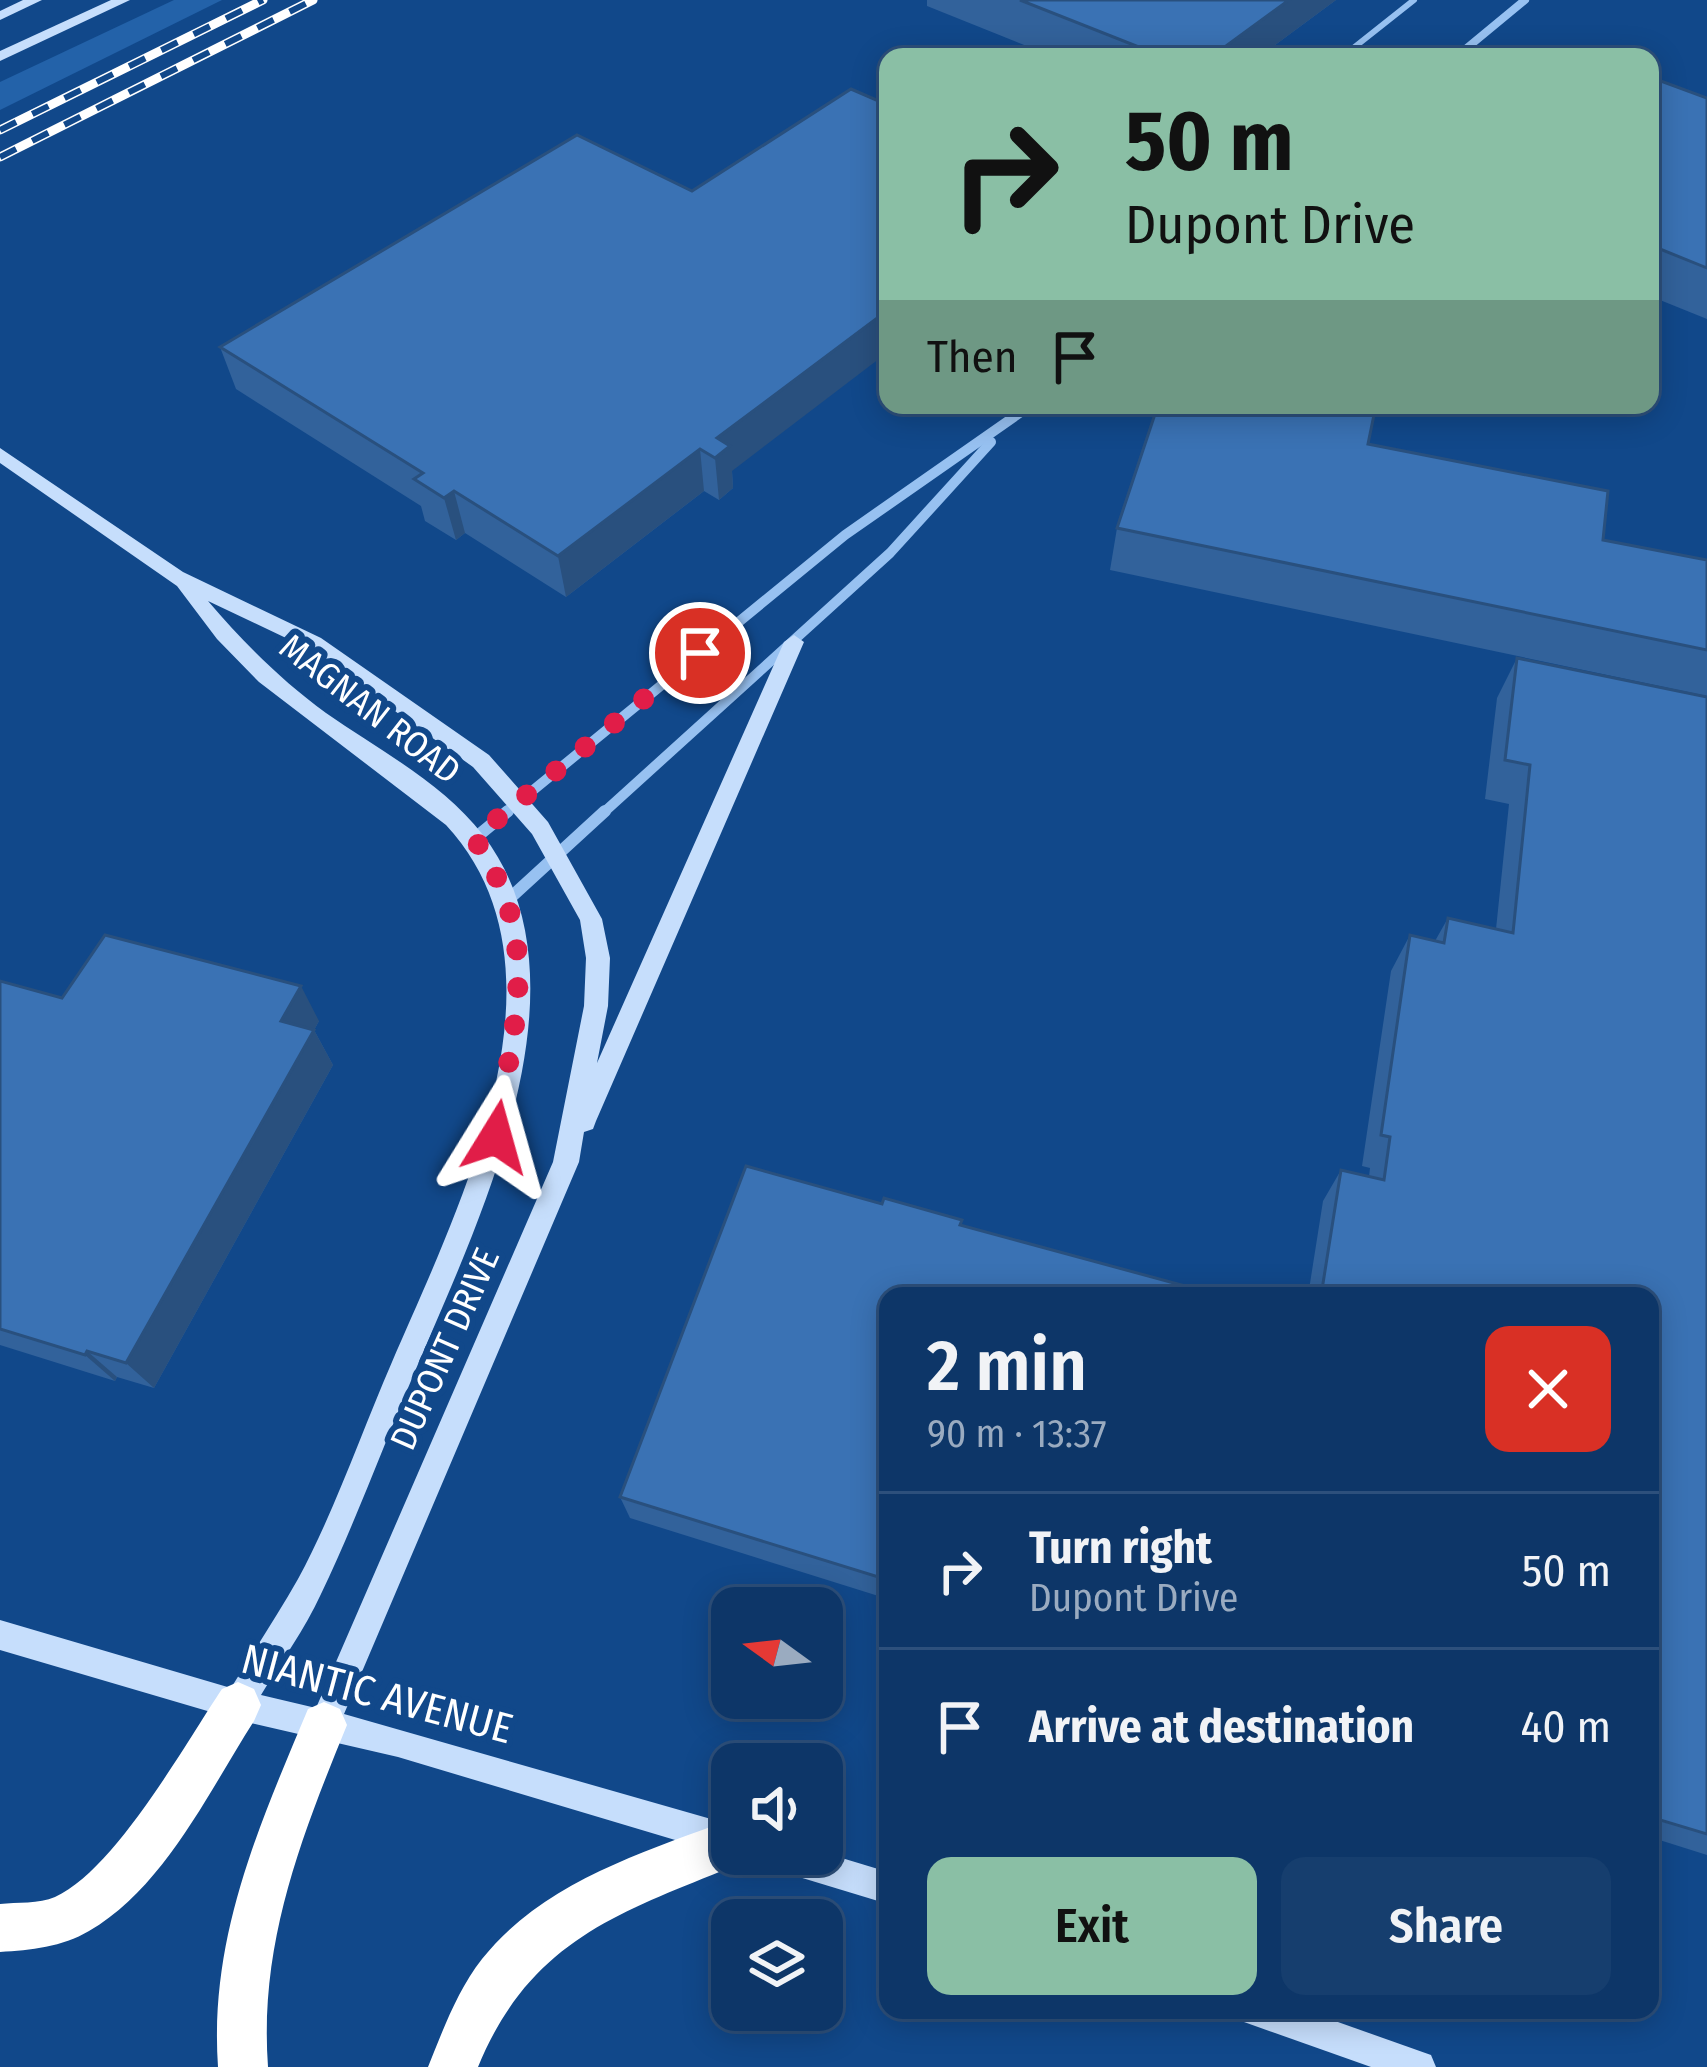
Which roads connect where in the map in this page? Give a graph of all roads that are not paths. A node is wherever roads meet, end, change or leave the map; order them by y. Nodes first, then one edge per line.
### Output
1 (35, 0) edge
2 (123, 0) edge
3 (1414, 0) edge
4 (1525, 0) edge
5 (0, 16) edge
6 (1353, 48) edge
7 (1467, 48) edge
8 (0, 57) edge
9 (1020, 414) edge
10 (1007, 425) junction
11 (0, 454) edge
12 (176, 577) junction
13 (794, 642) junction
14 (519, 801) junction
15 (474, 838) junction
16 (557, 856) junction
17 (509, 899) junction
18 (566, 1162) junction
19 (480, 1186) joint
20 (0, 1635) edge
21 (238, 1706) junction
22 (324, 1725) junction
23 (711, 1836) edge
24 (711, 1850) edge
25 (843, 1874) edge
26 (879, 1885) edge
27 (0, 1928) edge
28 (1282, 2019) edge
29 (243, 2067) edge
30 (453, 2067) edge
31 (1419, 2067) edge

1 - 5 street
2 - 8 street
3 - 6 lane
4 - 7 street
9 - 10 street
10 - 13 street
10 - 14 street
11 - 12 street, MAGNAN ROAD
12 - 14 street, MAGNAN ROAD
12 - 15 street, MAGNAN ROAD
13 - 16 street
13 - 18 street
14 - 15 street
14 - 16 street, DUPONT DRIVE
15 - 17 street, MAGNAN ROAD
16 - 17 street
16 - 18 street, DUPONT DRIVE
17 - 19 street, MAGNAN ROAD
18 - 22 street, DUPONT DRIVE
19 - 21 street, DUPONT DRIVE
20 - 21 street, NIANTIC AVENUE
21 - 22 street, NIANTIC AVENUE
21 - 27 highway
22 - 23 street, NIANTIC AVENUE
22 - 29 highway
24 - 30 highway
25 - 26 street
28 - 31 street

